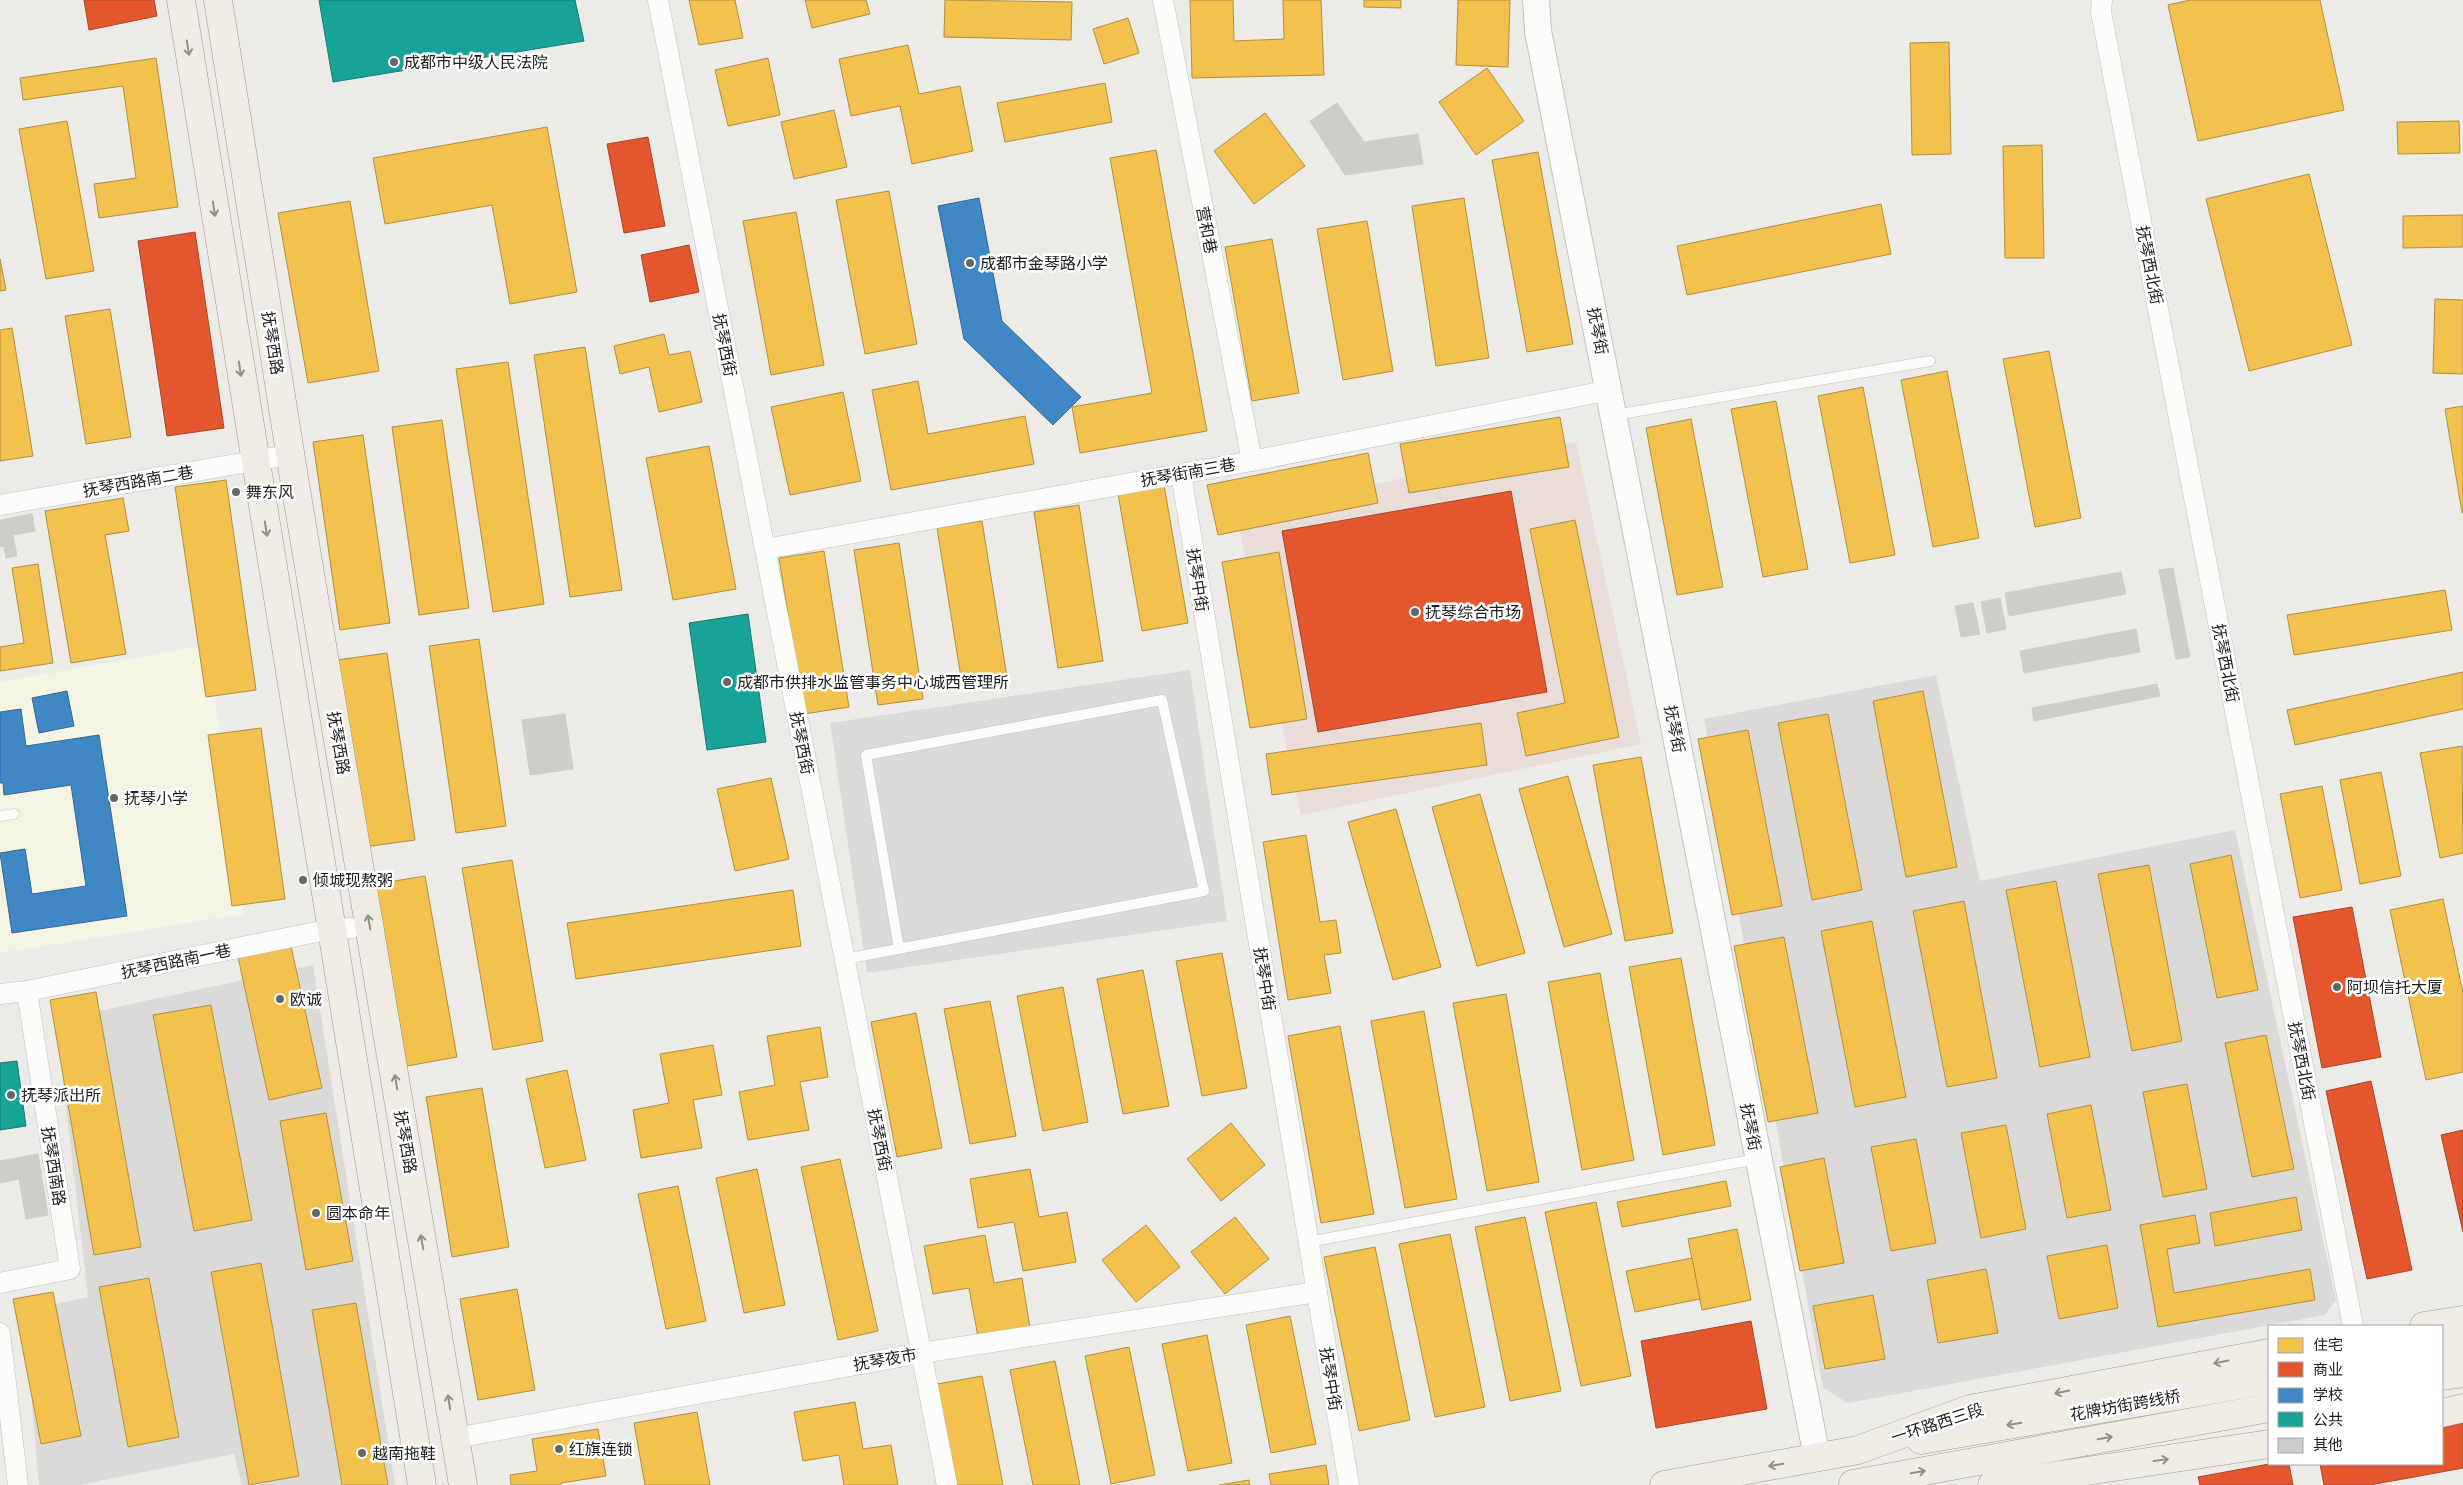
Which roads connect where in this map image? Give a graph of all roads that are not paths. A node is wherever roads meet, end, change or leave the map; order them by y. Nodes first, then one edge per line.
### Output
1 (181, 0) edge
2 (218, 0) edge
3 (658, 0) edge
4 (1163, 0) edge
5 (1536, 0) edge
6 (2102, 0) edge
7 (1930, 361) dead end
8 (1610, 390) junction
9 (1615, 415) junction
10 (266, 459) junction
11 (1252, 460) junction
12 (1180, 474) junction
13 (0, 505) edge
14 (765, 549) junction
15 (14, 814) dead end
16 (0, 816) edge
17 (341, 928) junction
18 (899, 949) junction
19 (844, 959) junction
20 (27, 991) junction
21 (0, 994) edge
22 (1757, 1159) junction
23 (1308, 1242) junction
24 (0, 1283) edge
25 (1317, 1292) junction
26 (2463, 1320) edge
27 (2353, 1325) edge
28 (2430, 1325) edge
29 (0, 1333) edge
30 (2463, 1345) edge
31 (2443, 1349) edge
32 (921, 1353) junction
33 (2268, 1353) edge
34 (2463, 1372) edge
35 (2443, 1376) edge
36 (2268, 1380) edge
37 (2268, 1408) edge
38 (2463, 1408) edge
39 (2443, 1413) edge
40 (455, 1438) junction
41 (2268, 1444) edge
42 (1858, 1450) junction
43 (1817, 1457) junction
44 (1990, 1472) edge
45 (18, 1485) edge
46 (422, 1485) edge
47 (463, 1485) edge
48 (947, 1485) edge
49 (1349, 1485) edge
50 (1664, 1485) edge
51 (1855, 1485) edge

1 -> 10 main road
40 -> 2 main road, 抚琴西路
3 - 14 street, 抚琴西街
4 - 11 street, 营和巷
5 - 8 street, 抚琴街
6 - 27 street, 抚琴西北街
7 - 9 lane
8 - 9 street, 抚琴街
8 - 11 street, 抚琴街南三巷
9 - 22 street, 抚琴街
10 - 13 street, 抚琴西路南二巷
10 -> 17 main road
11 - 12 street, 抚琴街南三巷
12 - 14 street, 抚琴街南三巷
12 - 23 street, 抚琴中街
14 - 19 street, 抚琴西街
15 - 16 lane
17 - 20 street, 抚琴西路南一巷
17 - 46 main road
18 - 18 lane
18 - 19 lane
19 - 32 street, 抚琴西街
20 - 21 street, 抚琴西路南一巷
20 - 24 street, 抚琴西南路
22 - 23 lane
22 - 43 street, 抚琴街
23 - 25 street, 抚琴中街
25 - 32 street, 抚琴夜市
25 - 49 street, 抚琴中街
26 - 28 main road
29 - 45 street
30 - 31 main road
32 - 40 street, 抚琴夜市
32 - 48 street, 抚琴西街
33 -> 42 main road, 一环路西三段
34 - 35 main road
36 -> 42 main road, 花牌坊街跨线桥
44 -> 37 main road, 花牌坊街跨线桥
38 - 39 main road
40 - 47 main road, 抚琴西路
44 -> 41 main road
42 - 43 main road, 一环路西三段
43 -> 50 main road, 一环路西三段
51 -> 44 main road

